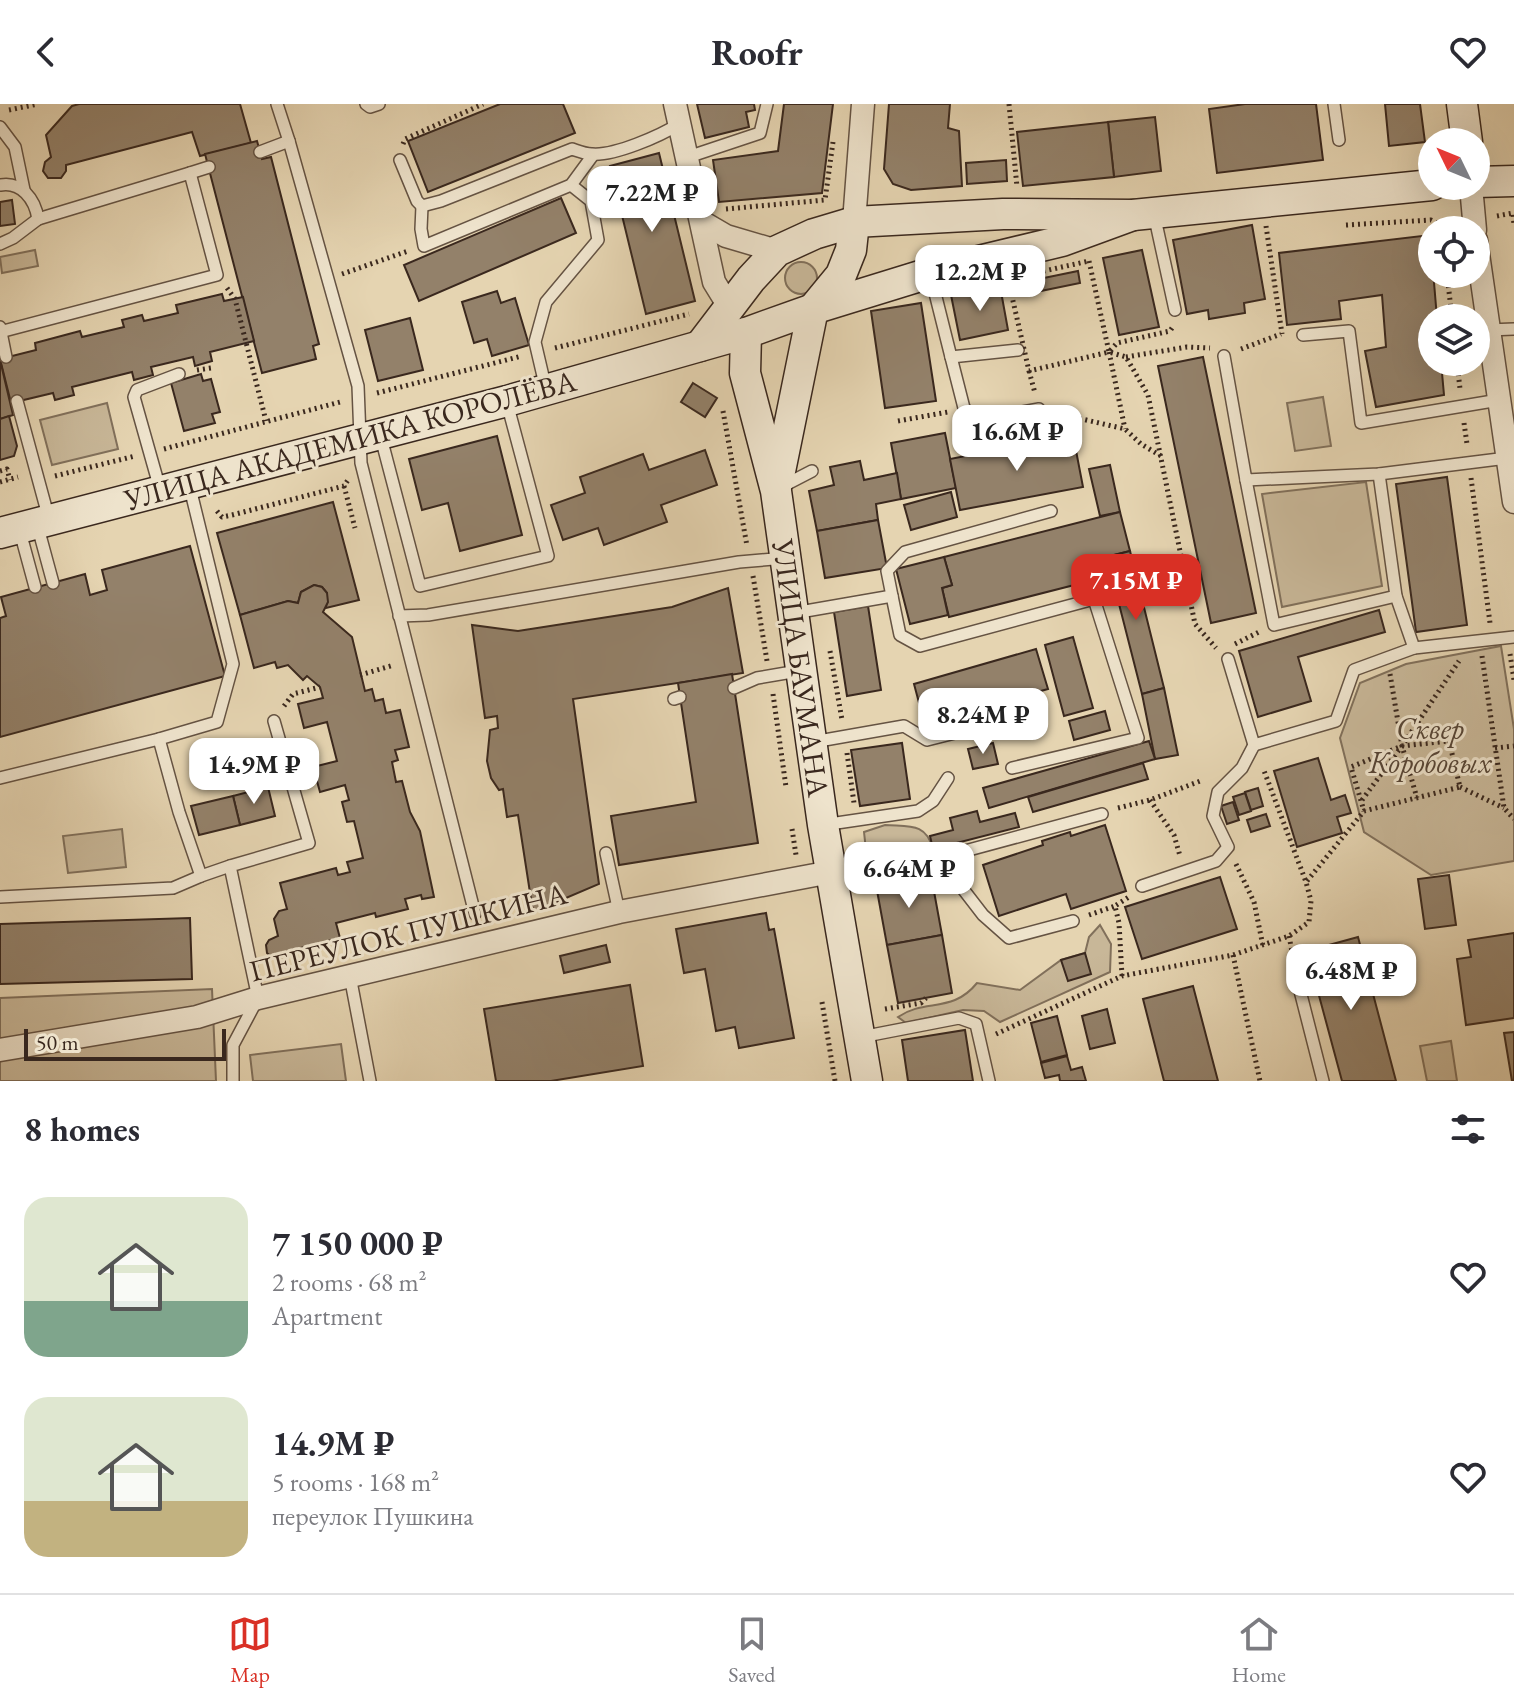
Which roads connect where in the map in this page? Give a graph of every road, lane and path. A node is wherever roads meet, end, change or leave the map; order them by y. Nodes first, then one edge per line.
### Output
1 (38, 104) edge
2 (366, 104) edge
3 (379, 104) edge
4 (483, 104) edge
5 (767, 104) edge
6 (863, 104) edge
7 (1009, 104) edge
8 (1334, 104) edge
9 (1462, 104) edge
10 (281, 105) edge
11 (0, 111) edge
12 (678, 114) edge
13 (0, 127) edge
14 (1465, 128) edge
15 (835, 132) dead end
16 (1339, 140) dead end
17 (289, 141) junction
18 (260, 152) dead end
19 (593, 155) junction
20 (688, 157) junction
21 (400, 160) joint
22 (209, 167) dead end
23 (190, 173) junction
24 (1514, 181) edge
25 (1490, 182) edge
26 (0, 185) edge
27 (571, 185) junction
28 (1418, 186) edge
29 (24, 190) junction
30 (1018, 195) dead end
31 (1263, 201) junction
32 (422, 206) junction
33 (1513, 213) edge
34 (1143, 214) junction
35 (710, 216) junction
36 (38, 219) junction
37 (854, 222) junction
38 (1514, 225) edge
39 (814, 234) junction
40 (0, 244) edge
41 (424, 246) junction
42 (777, 251) junction
43 (933, 272) junction
44 (217, 275) junction
45 (841, 275) junction
46 (328, 279) junction
47 (1095, 287) dead end
48 (1012, 302) dead end
49 (813, 309) junction
50 (1175, 310) joint
51 (692, 313) dead end
52 (738, 321) junction
53 (1514, 329) edge
54 (0, 330) edge
55 (1490, 330) edge
56 (1281, 334) junction
57 (1303, 335) joint
58 (1490, 343) edge
59 (1018, 350) dead end
60 (537, 352) junction
61 (1109, 352) junction
62 (1224, 356) junction
63 (6, 357) dead end
64 (951, 357) junction
65 (1126, 357) junction
66 (179, 374) dead end
67 (1459, 376) edge
68 (546, 389) junction
69 (359, 397) junction
70 (1499, 400) junction
71 (17, 401) dead end
72 (507, 401) junction
73 (1462, 406) junction
74 (964, 408) junction
75 (1039, 409) joint
76 (723, 410) dead end
77 (266, 421) junction
78 (898, 421) dead end
79 (1125, 429) junction
80 (367, 446) junction
81 (148, 453) junction
82 (1161, 456) junction
83 (1507, 458) junction
84 (1469, 462) junction
85 (0, 471) edge
86 (812, 471) dead end
87 (36, 473) junction
88 (1379, 474) junction
89 (10, 480) junction
90 (1246, 480) junction
91 (0, 482) edge
92 (344, 486) junction
93 (776, 491) junction
94 (181, 495) junction
95 (1514, 502) edge
96 (1051, 511) dead end
97 (26, 526) edge
98 (356, 531) dead end
99 (787, 557) junction
100 (750, 562) junction
101 (53, 583) dead end
102 (35, 587) dead end
103 (892, 596) junction
104 (1396, 596) junction
105 (794, 613) junction
106 (399, 616) junction
107 (1274, 625) junction
108 (1514, 637) edge
109 (1492, 640) junction
110 (1471, 642) junction
111 (1414, 648) junction
112 (388, 651) dead end
113 (1387, 658) junction
114 (1228, 659) junction
115 (410, 661) junction
116 (392, 665) junction
117 (802, 671) junction
118 (360, 675) dead end
119 (770, 675) junction
120 (396, 680) dead end
121 (320, 687) dead end
122 (734, 688) dead end
123 (1038, 712) dead end
124 (274, 721) joint
125 (159, 739) junction
126 (813, 742) junction
127 (1254, 745) junction
128 (1402, 746) junction
129 (1514, 746) edge
130 (1495, 748) junction
131 (1012, 768) dead end
132 (1242, 768) junction
133 (0, 778) edge
134 (948, 778) dead end
135 (1460, 787) junction
136 (787, 792) dead end
137 (1417, 798) junction
138 (1150, 800) junction
139 (1361, 801) junction
140 (1504, 808) junction
141 (1364, 811) junction
142 (1102, 814) joint
143 (1514, 819) edge
144 (791, 822) dead end
145 (823, 825) junction
146 (1228, 847) junction
147 (606, 853) dead end
148 (939, 858) junction
149 (230, 866) junction
150 (831, 872) junction
151 (1184, 872) junction
152 (201, 876) junction
153 (800, 876) junction
154 (1306, 882) junction
155 (1142, 886) joint
156 (0, 897) edge
157 (1115, 906) junction
158 (619, 912) junction
159 (475, 914) dead end
160 (1073, 921) joint
161 (1289, 936) junction
162 (1263, 946) junction
163 (1233, 955) junction
164 (350, 976) junction
165 (1122, 976) junction
166 (1297, 979) joint
167 (258, 998) junction
168 (926, 998) dead end
169 (885, 1009) dead end
170 (860, 1037) junction
171 (980, 1042) junction
172 (0, 1050) edge
173 (233, 1081) edge
174 (370, 1081) edge
175 (867, 1081) edge
176 (989, 1081) edge
177 (1260, 1081) edge
178 (1323, 1081) edge

1 - 11 path
2 - 3 lane
4 - 21 path
5 - 20 lane
6 - 37 street
7 - 30 path
8 - 16 lane
9 - 14 street
10 - 17 lane
12 - 19 lane
12 - 20 street, УЛИЦА БАУМАНА
13 - 29 lane
15 - 35 path
17 - 18 lane
17 - 46 lane
19 - 27 lane
19 - 32 lane
20 - 35 street, УЛИЦА БАУМАНА
21 - 32 lane
22 - 23 lane
23 - 36 lane
23 - 44 lane
24 - 25 street
26 - 29 lane
27 - 41 lane
27 - 60 lane
28 - 31 street
29 - 36 lane
31 - 34 street
31 - 56 path
32 - 41 lane
33 - 38 path
34 - 37 street
34 - 43 street, УЛИЦА АКАДЕМИКА КОРОЛЁВА
34 - 50 lane
35 - 42 street
35 - 52 street, УЛИЦА БАУМАНА
36 - 40 lane
37 - 39 street
37 - 45 street
39 - 42 street
39 - 45 street
41 - 46 path
42 - 52 street
43 - 49 street, УЛИЦА АКАДЕМИКА КОРОЛЁВА
43 - 64 lane
44 - 54 lane
44 - 77 path
45 - 49 street
46 - 69 lane
47 - 61 path
48 - 61 path
49 - 52 street, УЛИЦА АКАДЕМИКА КОРОЛЁВА
49 - 93 street, УЛИЦА БАУМАНА
50 - 61 path
51 - 60 path
52 - 68 street, УЛИЦА АКАДЕМИКА КОРОЛЁВА
52 - 93 street, УЛИЦА БАУМАНА
53 - 55 lane
54 - 63 lane
56 - 57 path
56 - 62 path
57 - 73 lane
58 - 70 street
59 - 64 lane
60 - 68 lane
60 - 69 path
61 - 65 path
61 - 79 path
62 - 65 path
62 - 90 lane
64 - 74 lane
65 - 82 path
66 - 81 lane
67 - 73 path
68 - 72 street, УЛИЦА АКАДЕМИКА КОРОЛЁВА
69 - 77 path
69 - 80 lane
70 - 73 lane
70 - 83 street
71 - 87 lane
72 - 80 street, УЛИЦА АКАДЕМИКА КОРОЛЁВА
72 - 80 lane
73 - 84 path
74 - 75 lane
74 - 78 path
75 - 79 path
76 - 100 path
77 - 81 path
79 - 82 path
80 - 92 path
80 - 94 street, УЛИЦА АКАДЕМИКА КОРОЛЁВА
80 - 106 lane
81 - 87 path
81 - 94 lane
82 - 114 path
83 - 84 lane
83 - 95 street
84 - 88 lane
84 - 109 path
85 - 89 path
86 - 93 lane
87 - 89 path
87 - 97 lane
88 - 90 lane
88 - 104 lane
89 - 91 path
90 - 107 lane
92 - 94 path
92 - 98 path
93 - 99 street, УЛИЦА БАУМАНА
94 - 97 street, УЛИЦА АКАДЕМИКА КОРОЛЁВА
94 - 125 lane
96 - 103 lane
97 - 101 lane
97 - 102 lane
99 - 100 lane
99 - 105 street, УЛИЦА БАУМАНА
100 - 106 lane
100 - 119 path
103 - 105 lane
103 - 131 lane
104 - 107 lane
104 - 111 lane
105 - 117 street, УЛИЦА БАУМАНА
106 - 115 lane
107 - 114 path
108 - 109 lane
109 - 110 lane
109 - 130 path
110 - 111 lane
110 - 128 path
111 - 113 lane
112 - 116 path
113 - 127 lane
113 - 128 path
114 - 127 lane
115 - 116 path
115 - 159 lane
116 - 118 path
116 - 120 path
117 - 119 lane
117 - 126 street, УЛИЦА БАУМАНА
119 - 122 lane
119 - 136 path
121 - 124 path
123 - 126 lane
124 - 149 lane
125 - 133 lane
125 - 152 lane
126 - 145 street, УЛИЦА БАУМАНА
127 - 132 lane
127 - 154 path
128 - 135 path
128 - 137 path
128 - 139 path
128 - 139 path
129 - 130 path
130 - 140 path
132 - 138 path
132 - 146 lane
134 - 145 lane
135 - 137 path
135 - 140 path
137 - 141 path
138 - 142 path
138 - 151 path
139 - 141 path
140 - 143 path
141 - 154 path
142 - 148 lane
144 - 153 path
145 - 150 street, УЛИЦА БАУМАНА
146 - 151 lane
146 - 162 path
147 - 158 lane
148 - 150 lane
148 - 160 lane
149 - 152 lane
149 - 167 lane
150 - 153 street, ПЕРЕУЛОК ПУШКИНА
150 - 170 street, УЛИЦА БАУМАНА
151 - 155 lane
152 - 156 lane
153 - 158 street, ПЕРЕУЛОК ПУШКИНА
154 - 161 path
155 - 157 path
157 - 160 path
157 - 165 path
158 - 164 street, ПЕРЕУЛОК ПУШКИНА
161 - 162 path
161 - 166 path
162 - 163 path
163 - 165 path
163 - 177 path
164 - 167 street, ПЕРЕУЛОК ПУШКИНА
164 - 174 lane
165 - 171 path
166 - 178 lane
167 - 172 street, ПЕРЕУЛОК ПУШКИНА
167 - 173 lane
168 - 169 path
170 - 171 lane
170 - 175 street, УЛИЦА БАУМАНА
171 - 176 lane

